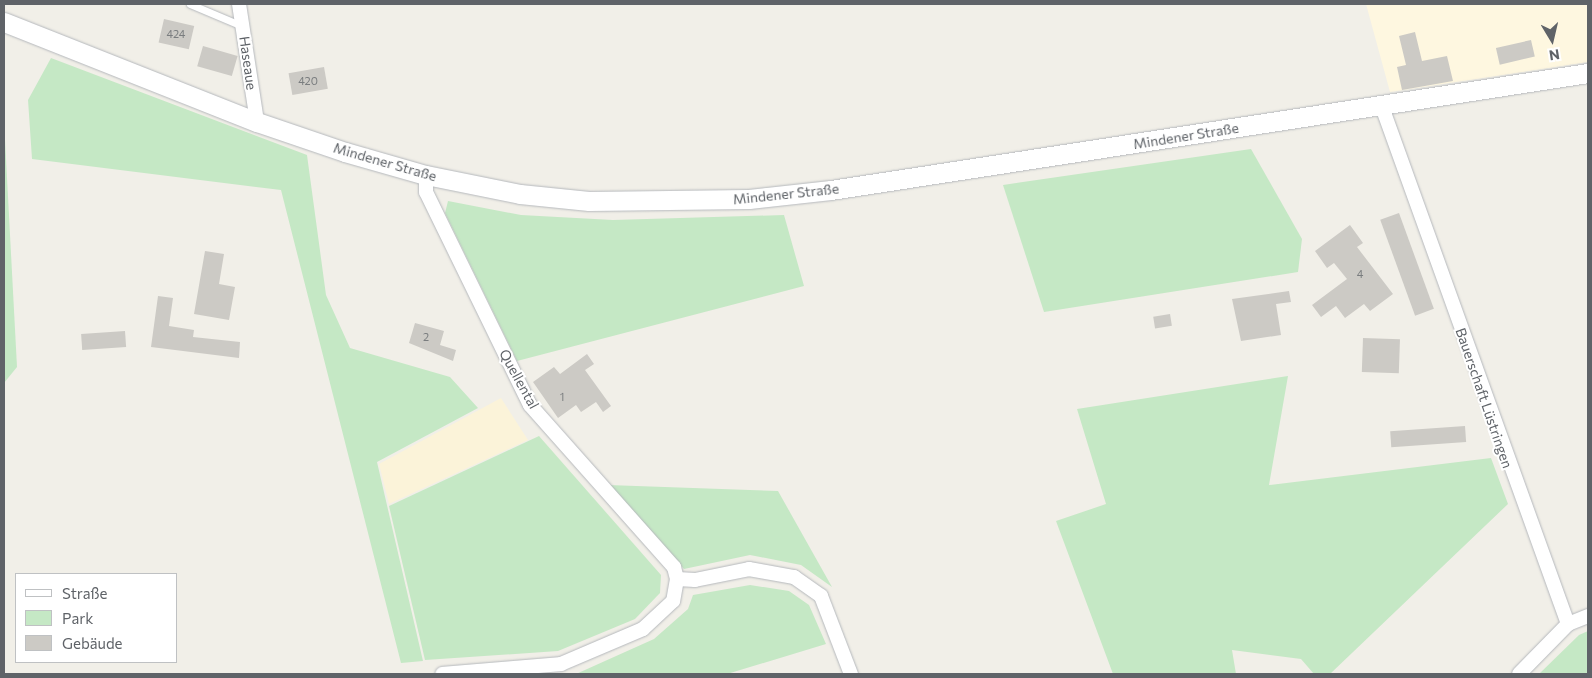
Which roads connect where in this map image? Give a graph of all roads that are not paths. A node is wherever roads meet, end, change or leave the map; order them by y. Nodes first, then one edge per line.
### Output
1 (190, 4) edge
2 (239, 4) edge
3 (4, 22) edge
4 (243, 26) junction
5 (1588, 73) edge
6 (1381, 104) junction
7 (256, 122) junction
8 (426, 175) junction
9 (677, 579) junction
10 (1588, 616) edge
11 (1568, 624) junction
12 (442, 674) edge
13 (851, 674) edge
14 (1519, 674) edge

1 - 4 lane
2 - 4 street, Haseaue
3 - 7 main road, Mindener Straße
4 - 7 street, Haseaue
5 - 6 main road, Mindener Straße
6 - 8 main road, Mindener Straße
6 - 11 street, Bauerschaft Lüstringen
7 - 8 main road, Mindener Straße
8 - 9 street, Quellental
9 - 12 street
9 - 13 street
10 - 11 street
11 - 14 street

